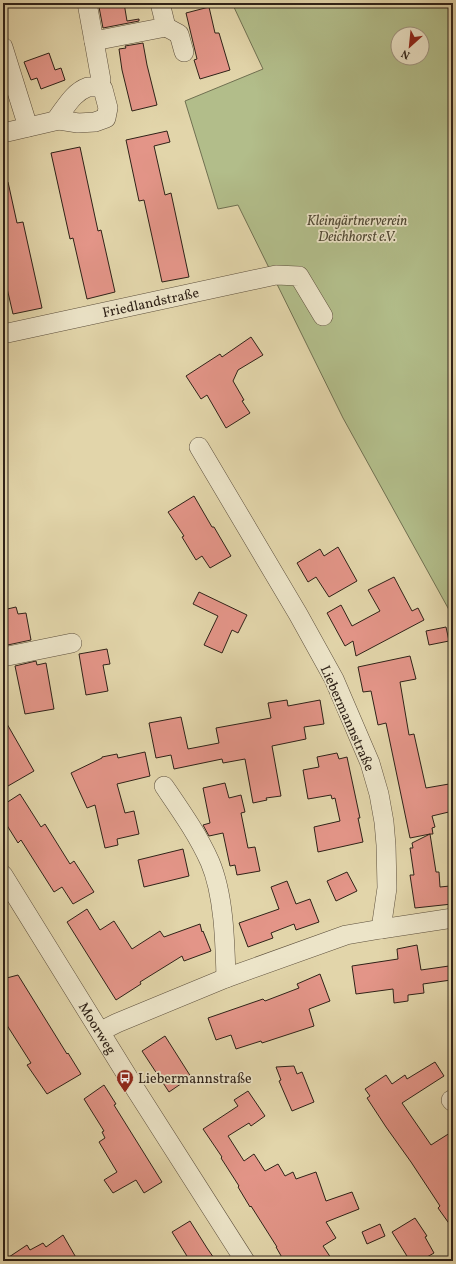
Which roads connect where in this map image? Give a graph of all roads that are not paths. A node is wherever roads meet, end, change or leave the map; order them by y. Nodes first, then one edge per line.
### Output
1 (87, 3) edge
2 (160, 3) edge
3 (166, 27) junction
4 (94, 41) junction
5 (3, 47) edge
6 (184, 52) dead end
7 (99, 87) junction
8 (59, 120) junction
9 (28, 127) junction
10 (3, 133) edge
11 (323, 316) dead end
12 (3, 334) edge
13 (199, 447) dead end
14 (72, 643) dead end
15 (3, 658) edge
16 (164, 786) dead end
17 (3, 875) edge
18 (453, 918) edge
19 (381, 929) junction
20 (226, 978) junction
21 (100, 1031) junction
22 (245, 1261) edge

1 - 4 street
2 - 3 street
3 - 4 street
3 - 6 street
4 - 7 street
5 - 9 street
7 - 8 street
7 - 8 street
8 - 9 street
9 - 10 street
11 - 12 street, Friedlandstraße
13 - 19 street, Liebermannstraße
14 - 15 street
16 - 20 street
17 - 21 street, Moorweg
18 - 19 street
19 - 20 street
20 - 21 street
21 - 22 street, Moorweg

